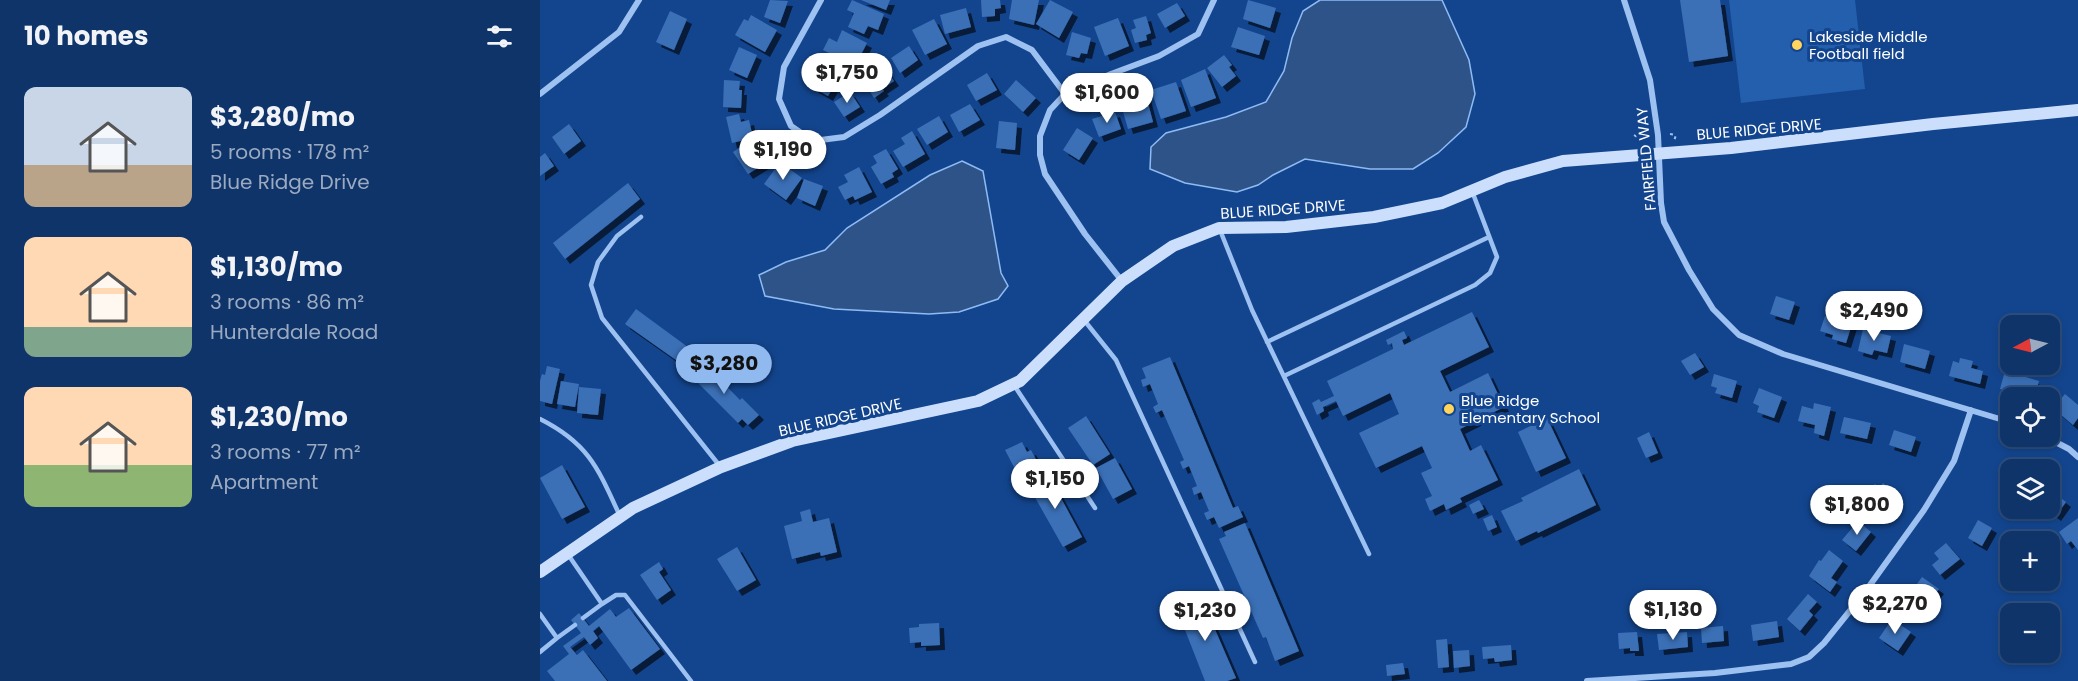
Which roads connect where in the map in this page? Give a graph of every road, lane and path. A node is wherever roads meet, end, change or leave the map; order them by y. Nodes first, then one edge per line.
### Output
1 (639, 0) edge
2 (820, 0) edge
3 (1214, 0) edge
4 (1624, 0) edge
5 (540, 94) edge
6 (1065, 94) junction
7 (2078, 110) edge
8 (1678, 131) dead end
9 (1670, 134) dead end
10 (1634, 135) dead end
11 (1676, 135) junction
12 (1645, 137) dead end
13 (1639, 138) junction
14 (1674, 141) dead end
15 (1639, 144) dead end
16 (1658, 152) junction
17 (1472, 191) junction
18 (642, 217) dead end
19 (1219, 228) junction
20 (1489, 237) junction
21 (1122, 281) junction
22 (1084, 320) junction
23 (1267, 342) junction
24 (1284, 376) junction
25 (1013, 384) junction
26 (1971, 410) junction
27 (540, 419) edge
28 (2000, 419) edge
29 (2060, 445) edge
30 (2078, 457) edge
31 (721, 467) junction
32 (1095, 508) dead end
33 (620, 517) junction
34 (567, 552) junction
35 (1369, 554) dead end
36 (540, 572) edge
37 (602, 604) junction
38 (540, 614) edge
39 (583, 618) dead end
40 (575, 625) dead end
41 (557, 638) junction
42 (540, 652) edge
43 (1256, 662) dead end
44 (691, 681) edge
45 (1587, 681) edge

1 - 5 street
2 - 6 street
3 - 6 street
4 - 16 street, FAIRFIELD WAY
6 - 21 street
7 - 16 street, BLUE RIDGE DRIVE
8 - 11 path
9 - 11 path
10 - 13 path
11 - 14 path
12 - 13 path
13 - 15 path
16 - 17 street, BLUE RIDGE DRIVE
16 - 26 street, FAIRFIELD WAY
17 - 19 street, BLUE RIDGE DRIVE
17 - 20 lane
18 - 31 lane
19 - 21 street, BLUE RIDGE DRIVE
19 - 23 lane
20 - 23 lane
20 - 24 lane
21 - 22 street, BLUE RIDGE DRIVE
22 - 25 street, BLUE RIDGE DRIVE
22 - 43 lane
23 - 24 lane
24 - 35 lane
25 - 31 street, BLUE RIDGE DRIVE
25 - 32 lane
26 - 28 street, FAIRFIELD WAY
26 - 45 street
27 - 33 lane
29 - 30 street
31 - 33 street, BLUE RIDGE DRIVE
33 - 34 street, BLUE RIDGE DRIVE
34 - 36 street, BLUE RIDGE DRIVE
34 - 37 lane
37 - 39 lane
37 - 44 lane
38 - 41 lane
40 - 41 lane
41 - 42 lane

